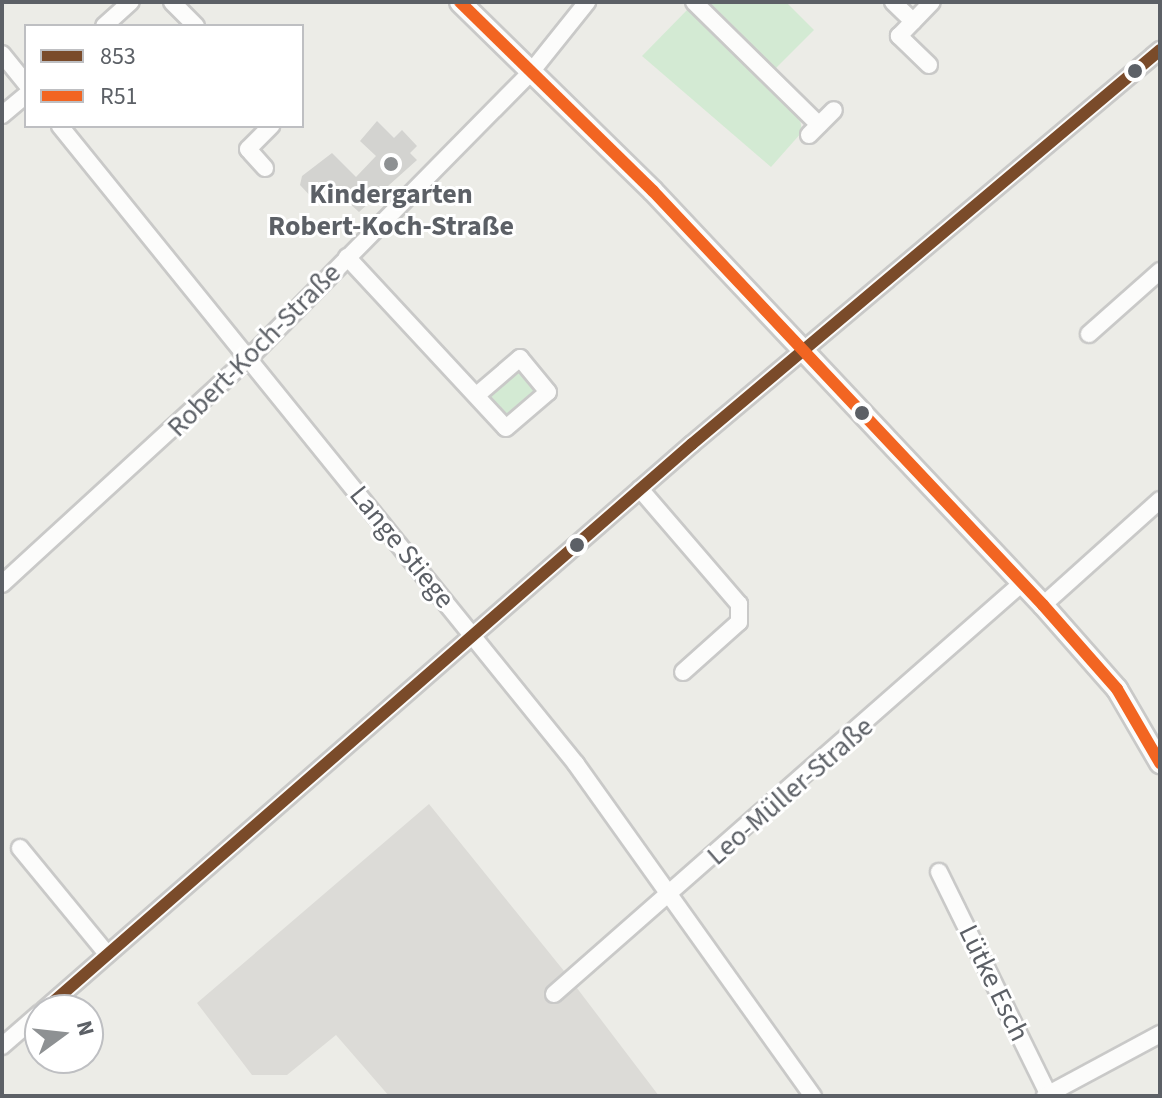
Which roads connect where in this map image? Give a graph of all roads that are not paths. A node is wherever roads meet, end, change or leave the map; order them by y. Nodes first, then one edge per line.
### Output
1 (131, 2) edge
2 (172, 2) edge
3 (460, 2) edge
4 (587, 2) edge
5 (694, 2) edge
6 (893, 2) edge
7 (932, 2) edge
8 (913, 21) junction
9 (106, 24) edge
10 (194, 24) edge
11 (1160, 50) edge
12 (2, 54) edge
13 (929, 65) dead end
14 (531, 72) junction
15 (24, 82) edge
16 (24, 97) edge
17 (834, 110) dead end
18 (2, 115) edge
19 (62, 128) edge
20 (269, 128) edge
21 (265, 168) dead end
22 (347, 257) junction
23 (1160, 271) edge
24 (1089, 334) dead end
25 (803, 350) junction
26 (249, 358) junction
27 (477, 395) dead end
28 (640, 489) junction
29 (1160, 500) edge
30 (1022, 583) junction
31 (2, 584) edge
32 (1043, 605) junction
33 (472, 635) junction
34 (683, 672) dead end
35 (1160, 763) edge
36 (20, 848) dead end
37 (939, 872) dead end
38 (671, 895) junction
39 (107, 954) junction
40 (62, 994) edge
41 (554, 994) dead end
42 (24, 1027) edge
43 (1160, 1034) edge
44 (2, 1046) edge
45 (813, 1096) edge
46 (1047, 1096) edge

1 - 9 street
2 - 10 street
3 - 14 street
4 - 14 street, Robert-Koch-Straße
5 - 17 street
6 - 8 street
7 - 8 street
8 - 13 street
11 - 25 street
12 - 15 street
14 - 22 street, Robert-Koch-Straße
14 - 25 street
16 - 18 street
19 - 26 street, Lange Stiege
20 - 21 street
22 - 26 street, Robert-Koch-Straße
22 - 27 street
23 - 24 street
25 - 28 street
25 - 30 street
26 - 31 street, Robert-Koch-Straße
26 - 33 street, Lange Stiege
28 - 33 street
28 - 34 street
29 - 32 street
30 - 32 street
30 - 38 street, Leo-Müller-Straße
32 - 35 street
33 - 38 street, Lange Stiege
33 - 39 street
36 - 39 street
37 - 46 street, Lütke Esch
38 - 41 street, Leo-Müller-Straße
38 - 45 street, Lange Stiege
39 - 40 street
42 - 44 street
43 - 46 street, Lütke Esch

